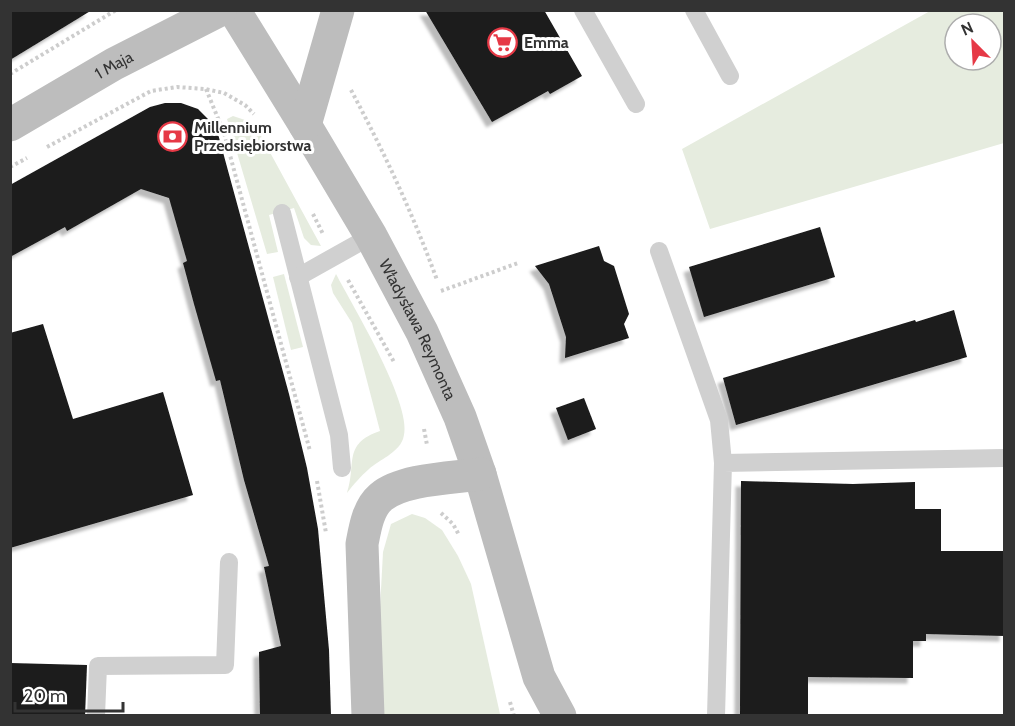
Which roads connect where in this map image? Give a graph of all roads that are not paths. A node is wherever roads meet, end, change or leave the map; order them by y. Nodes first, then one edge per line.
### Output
1 (220, 10) edge
2 (234, 10) edge
3 (338, 10) edge
4 (583, 10) edge
5 (694, 10) edge
6 (730, 76) dead end
7 (636, 104) dead end
8 (10, 125) edge
9 (306, 125) junction
10 (282, 213) dead end
11 (371, 236) junction
12 (659, 251) dead end
13 (298, 277) junction
14 (1005, 458) edge
15 (723, 463) junction
16 (342, 468) dead end
17 (480, 474) junction
18 (229, 562) dead end
19 (539, 677) junction
20 (96, 716) edge
21 (368, 716) edge
22 (541, 716) edge
23 (560, 716) edge
24 (716, 716) edge

1 - 8 main road, 1 Maja
2 - 9 main road, Władysława Reymonta
3 - 9 main road
4 - 7 lane
5 - 6 lane
9 - 11 main road, Władysława Reymonta
10 - 13 lane
11 - 13 lane
11 - 17 main road, Władysława Reymonta
12 - 15 lane
13 - 16 lane
14 - 15 lane
15 - 24 lane
17 - 19 main road, Władysława Reymonta
17 - 21 main road
18 - 20 lane
19 - 22 main road, Władysława Reymonta
19 - 23 main road, Władysława Reymonta

